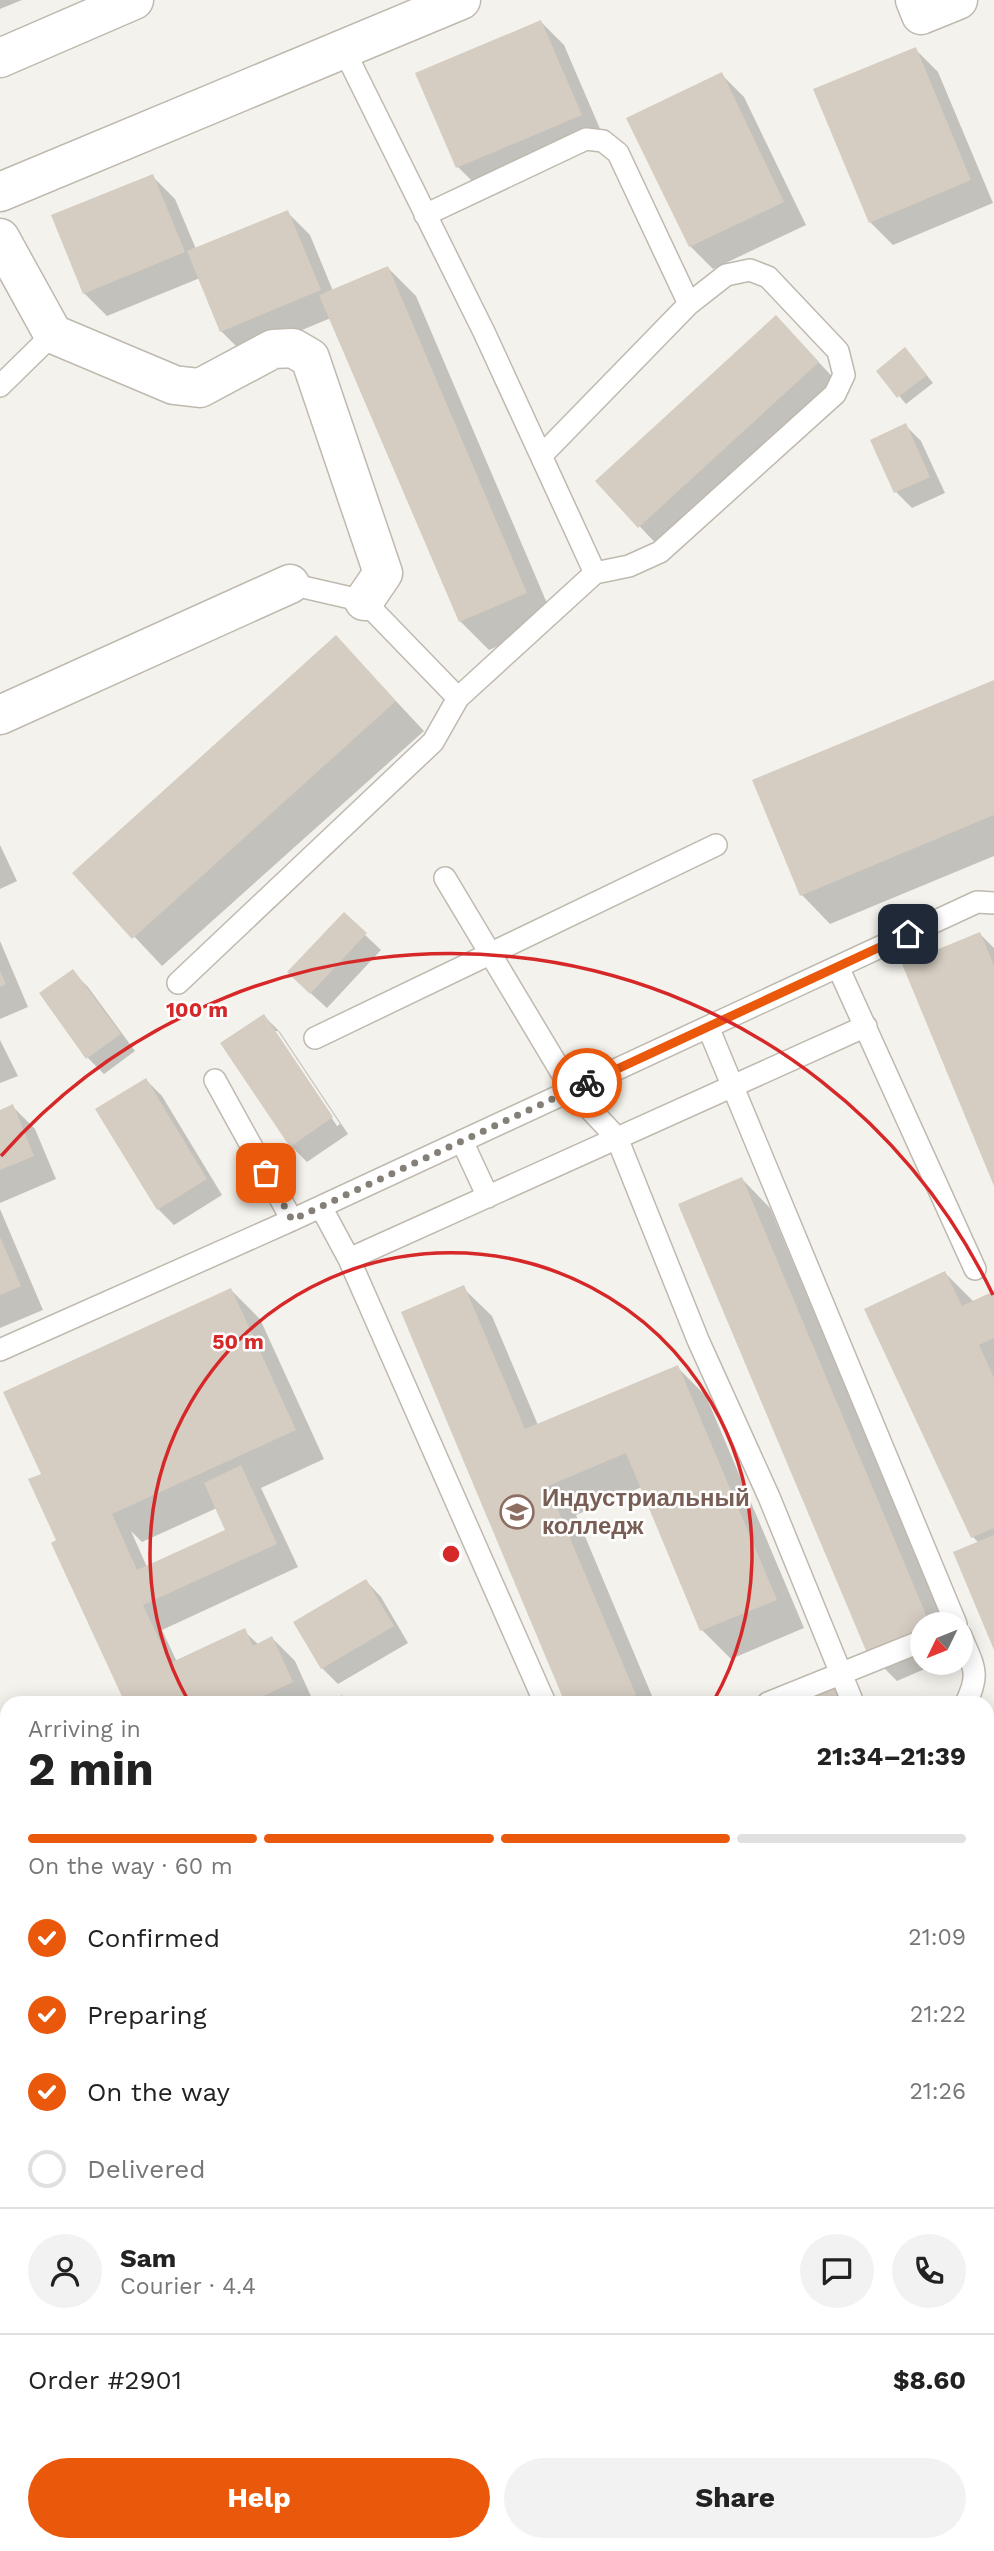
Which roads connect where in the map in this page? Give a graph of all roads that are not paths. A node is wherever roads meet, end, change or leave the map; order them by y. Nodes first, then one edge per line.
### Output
1 (134, 0) edge
2 (461, 0) edge
3 (915, 0) edge
4 (958, 0) edge
5 (343, 48) junction
6 (0, 58) edge
7 (0, 192) edge
8 (425, 215) junction
9 (0, 238) edge
10 (689, 304) junction
11 (53, 334) junction
12 (0, 386) edge
13 (542, 456) junction
14 (595, 573) junction
15 (290, 584) joint
16 (364, 601) junction
17 (458, 698) junction
18 (0, 715) edge
19 (716, 845) dead end
20 (445, 878) dead end
21 (994, 903) edge
22 (490, 953) junction
23 (838, 967) junction
24 (178, 982) dead end
25 (708, 1027) junction
26 (866, 1027) junction
27 (315, 1038) dead end
28 (215, 1080) dead end
29 (733, 1086) junction
30 (572, 1090) junction
31 (617, 1138) junction
32 (462, 1141) junction
33 (488, 1197) junction
34 (321, 1207) junction
35 (292, 1220) junction
36 (349, 1259) junction
37 (975, 1269) dead end
38 (0, 1350) edge
39 (951, 1612) edge
40 (910, 1646) edge
41 (973, 1667) edge
42 (841, 1673) junction
43 (542, 1696) edge
44 (785, 1696) edge
45 (850, 1696) edge
46 (970, 1696) edge

1 - 6 street
2 - 5 street
3 - 4 street
5 - 7 street
5 - 8 lane
8 - 10 lane
8 - 13 lane
9 - 11 street
10 - 13 lane
10 - 14 lane
11 - 12 lane
11 - 16 street
13 - 14 lane
14 - 17 lane
15 - 16 lane
15 - 18 street
16 - 17 lane
17 - 24 lane
19 - 22 lane
20 - 22 lane
21 - 23 lane
22 - 27 lane
22 - 30 lane
23 - 25 lane
23 - 26 lane
25 - 29 lane
25 - 30 lane
26 - 29 lane
26 - 37 lane
28 - 35 lane
29 - 31 lane
29 - 39 lane
30 - 31 lane
30 - 32 lane
31 - 33 lane
31 - 42 lane
32 - 33 lane
32 - 34 lane
33 - 36 lane
34 - 35 lane
34 - 36 lane
35 - 38 lane
36 - 43 lane
40 - 42 lane
41 - 46 lane
42 - 44 lane
42 - 45 lane

